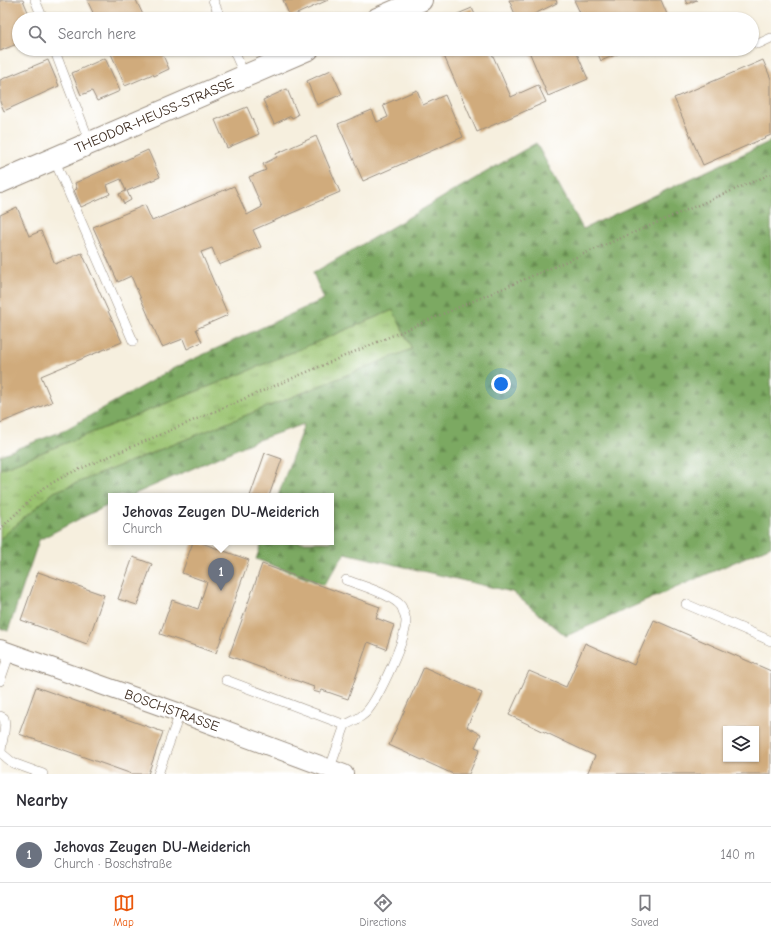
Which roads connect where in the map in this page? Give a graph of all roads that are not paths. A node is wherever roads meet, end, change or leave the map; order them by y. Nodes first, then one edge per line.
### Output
1 (35, 0) edge
2 (213, 0) edge
3 (421, 0) edge
4 (39, 12) edge
5 (218, 12) edge
6 (393, 12) edge
7 (771, 38) edge
8 (759, 44) edge
9 (57, 56) edge
10 (236, 56) edge
11 (292, 56) edge
12 (245, 76) junction
13 (90, 143) junction
14 (54, 159) junction
15 (0, 182) edge
16 (134, 342) dead end
17 (346, 580) dead end
18 (686, 604) dead end
19 (771, 640) edge
20 (5, 651) edge
21 (226, 680) dead end
22 (0, 681) edge
23 (180, 713) junction
24 (0, 716) edge
25 (345, 725) junction
26 (337, 771) edge
27 (43, 774) edge
28 (158, 774) edge

1 - 4 lane
2 - 5 lane
3 - 6 street
7 - 8 lane
9 - 13 lane
10 - 12 lane
11 - 12 street, THEODOR-HEUSS-STRASSE
12 - 13 street, THEODOR-HEUSS-STRASSE
13 - 14 street, THEODOR-HEUSS-STRASSE
14 - 15 street, THEODOR-HEUSS-STRASSE
14 - 16 lane
17 - 25 lane
18 - 19 lane
20 - 22 lane
20 - 23 street, BOSCHSTRASSE
21 - 25 lane
23 - 26 street, BOSCHSTRASSE
23 - 28 lane
24 - 27 lane
25 - 26 lane

